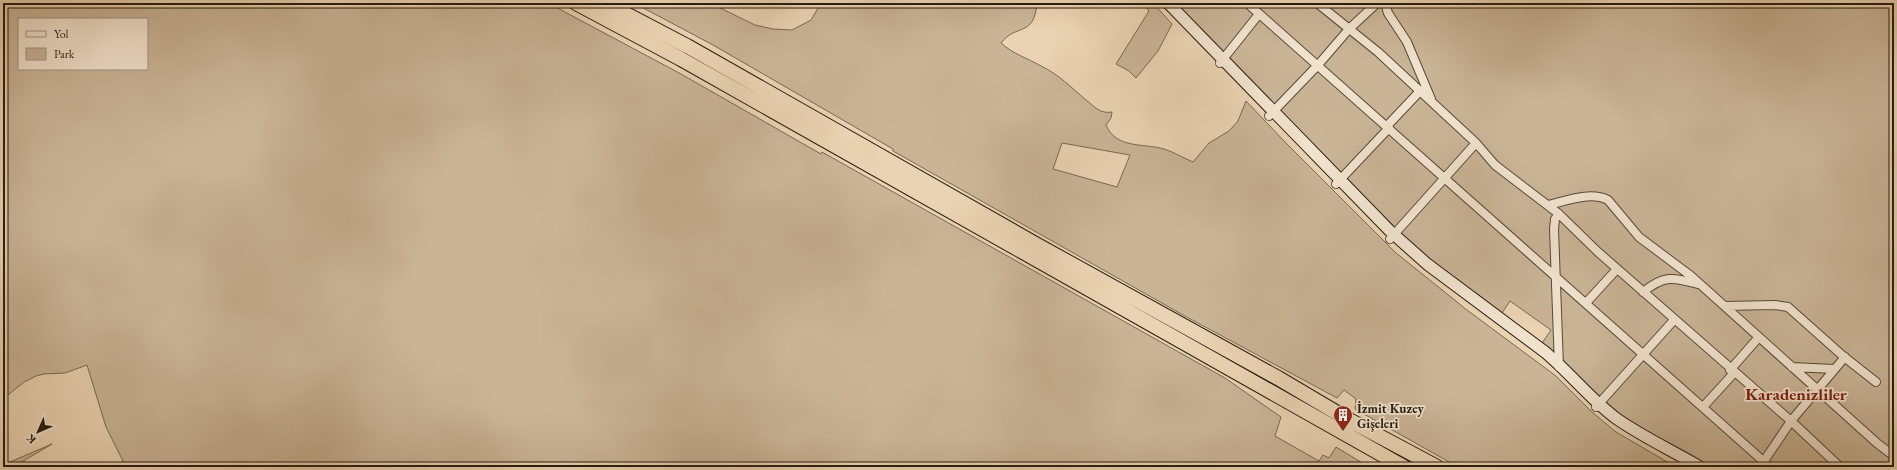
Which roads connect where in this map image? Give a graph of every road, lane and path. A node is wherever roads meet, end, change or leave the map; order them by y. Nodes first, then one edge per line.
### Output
1 (576, 3) edge
2 (605, 3) edge
3 (1160, 3) edge
4 (1168, 3) edge
5 (1247, 3) edge
6 (1317, 3) edge
7 (1377, 3) edge
8 (1385, 3) edge
9 (1259, 14) junction
10 (1349, 29) junction
11 (1221, 61) junction
12 (1318, 65) junction
13 (1420, 91) junction
14 (1432, 102) junction
15 (1271, 114) junction
16 (1388, 127) junction
17 (1476, 142) junction
18 (1446, 178) junction
19 (1338, 182) junction
20 (1548, 205) junction
21 (1559, 214) junction
22 (1392, 237) junction
23 (1617, 269) junction
24 (1556, 277) junction
25 (1700, 284) junction
26 (1643, 292) junction
27 (1586, 303) junction
28 (1725, 306) junction
29 (1674, 320) junction
30 (1759, 338) junction
31 (1643, 354) junction
32 (1844, 357) junction
33 (1792, 367) junction
34 (1559, 368) junction
35 (1834, 369) junction
36 (1732, 371) junction
37 (1876, 382) dead end
38 (1817, 388) junction
39 (1597, 405) junction
40 (1703, 407) junction
41 (1791, 421) junction
42 (1894, 456) edge
43 (1767, 464) edge
44 (1404, 467) edge
45 (1437, 467) edge
46 (1689, 467) edge
47 (1700, 467) edge
48 (1840, 467) edge

1 - 44 highway
2 - 45 highway
3 - 11 main road
4 - 11 main road
5 - 9 street
6 - 10 street
7 - 10 street
8 - 14 street
9 - 11 street
9 - 12 street
10 - 12 street
10 - 13 street
11 - 15 main road
12 - 15 street
12 - 16 street
13 - 14 street
13 - 16 street
14 - 17 street
15 - 19 main road
16 - 18 street
16 - 19 street
17 - 18 street
17 - 20 street
18 - 22 street
18 - 24 street
19 - 22 main road
20 - 21 street
20 - 25 street
21 - 23 street
21 - 24 street
22 - 34 main road
23 - 26 street
23 - 27 street
24 - 27 street
24 - 34 street
25 - 26 street
25 - 28 street
26 - 29 street
27 - 31 street
28 - 30 street
28 - 32 street
29 - 31 street
29 - 36 street
30 - 33 street
30 - 36 street
31 - 39 street
31 - 40 street
32 - 35 street
32 - 37 street
33 - 35 street
33 - 38 street
34 - 39 main road
35 - 38 street
36 - 40 street
36 - 41 street
38 - 41 street
38 - 42 street
39 - 46 main road
39 - 47 main road
40 - 43 street
41 - 43 street
41 - 48 street

